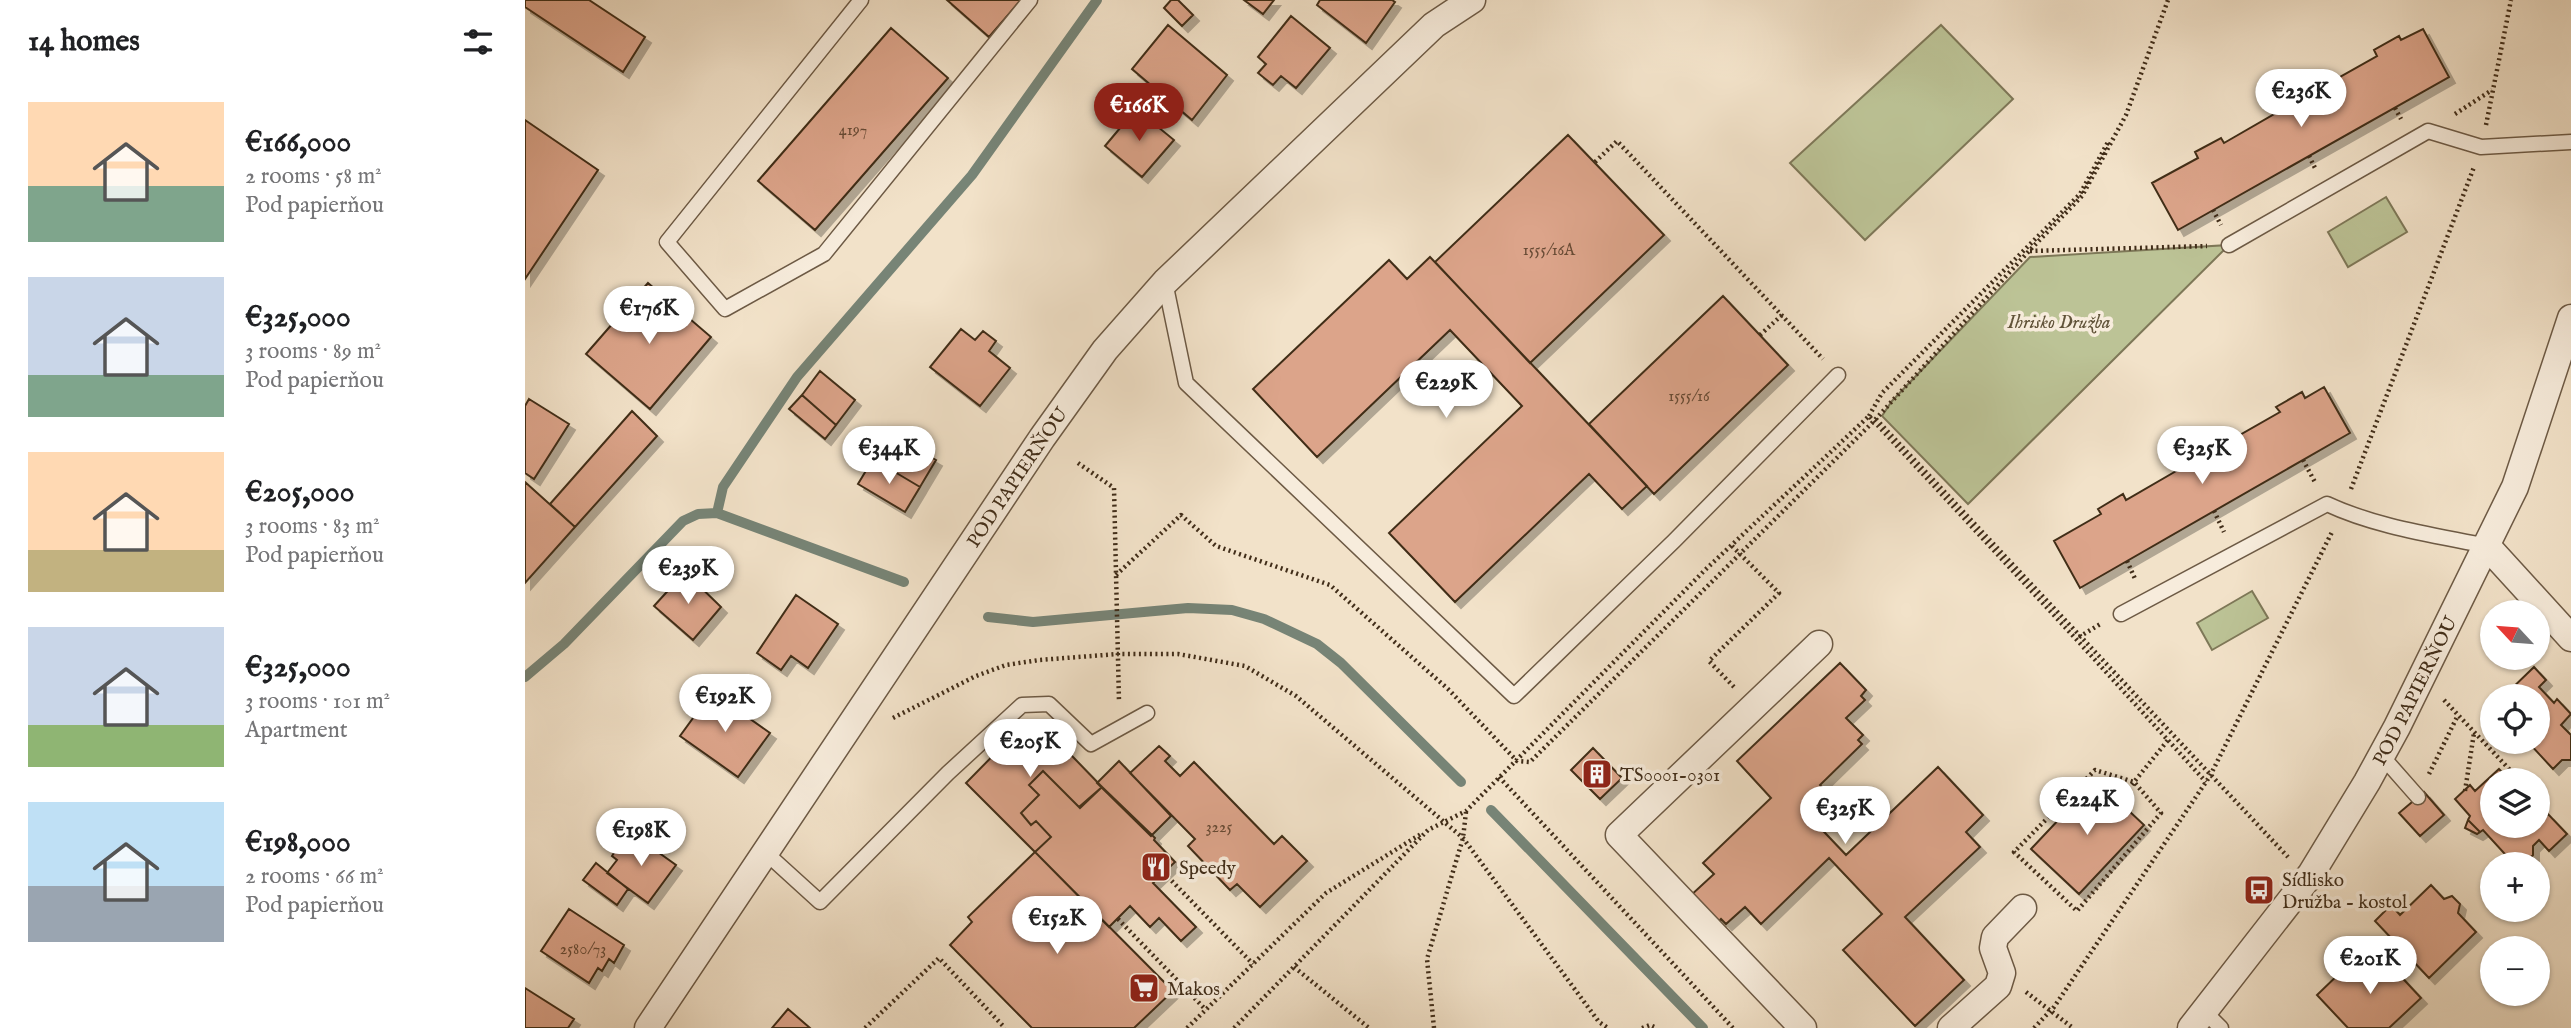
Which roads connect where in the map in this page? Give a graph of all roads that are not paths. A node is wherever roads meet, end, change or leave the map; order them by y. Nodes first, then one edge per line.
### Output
1 (861, 0) edge
2 (1031, 0) edge
3 (1472, 0) edge
4 (2571, 142) edge
5 (2229, 245) road end
6 (1165, 282) junction
7 (2571, 318) edge
8 (1838, 374) road end
9 (2487, 546) junction
10 (2121, 614) dead end
11 (2571, 638) edge
12 (1819, 644) dead end
13 (1147, 713) dead end
14 (2381, 755) junction
15 (2419, 797) road end
16 (766, 853) junction
17 (2023, 908) dead end
18 (2205, 1022) edge
19 (647, 1028) edge
20 (1803, 1028) edge
21 (1951, 1028) edge

1 - 2 lane
3 - 6 street, POD PAPIERŇOU
4 - 5 lane
6 - 8 lane
6 - 16 street, POD PAPIERŇOU
7 - 9 street, POD PAPIERŇOU
9 - 10 lane
9 - 11 street
9 - 14 street, POD PAPIERŇOU
12 - 20 street
13 - 16 lane
14 - 15 lane
14 - 18 street, POD PAPIERŇOU
16 - 19 street, POD PAPIERŇOU
17 - 21 street

